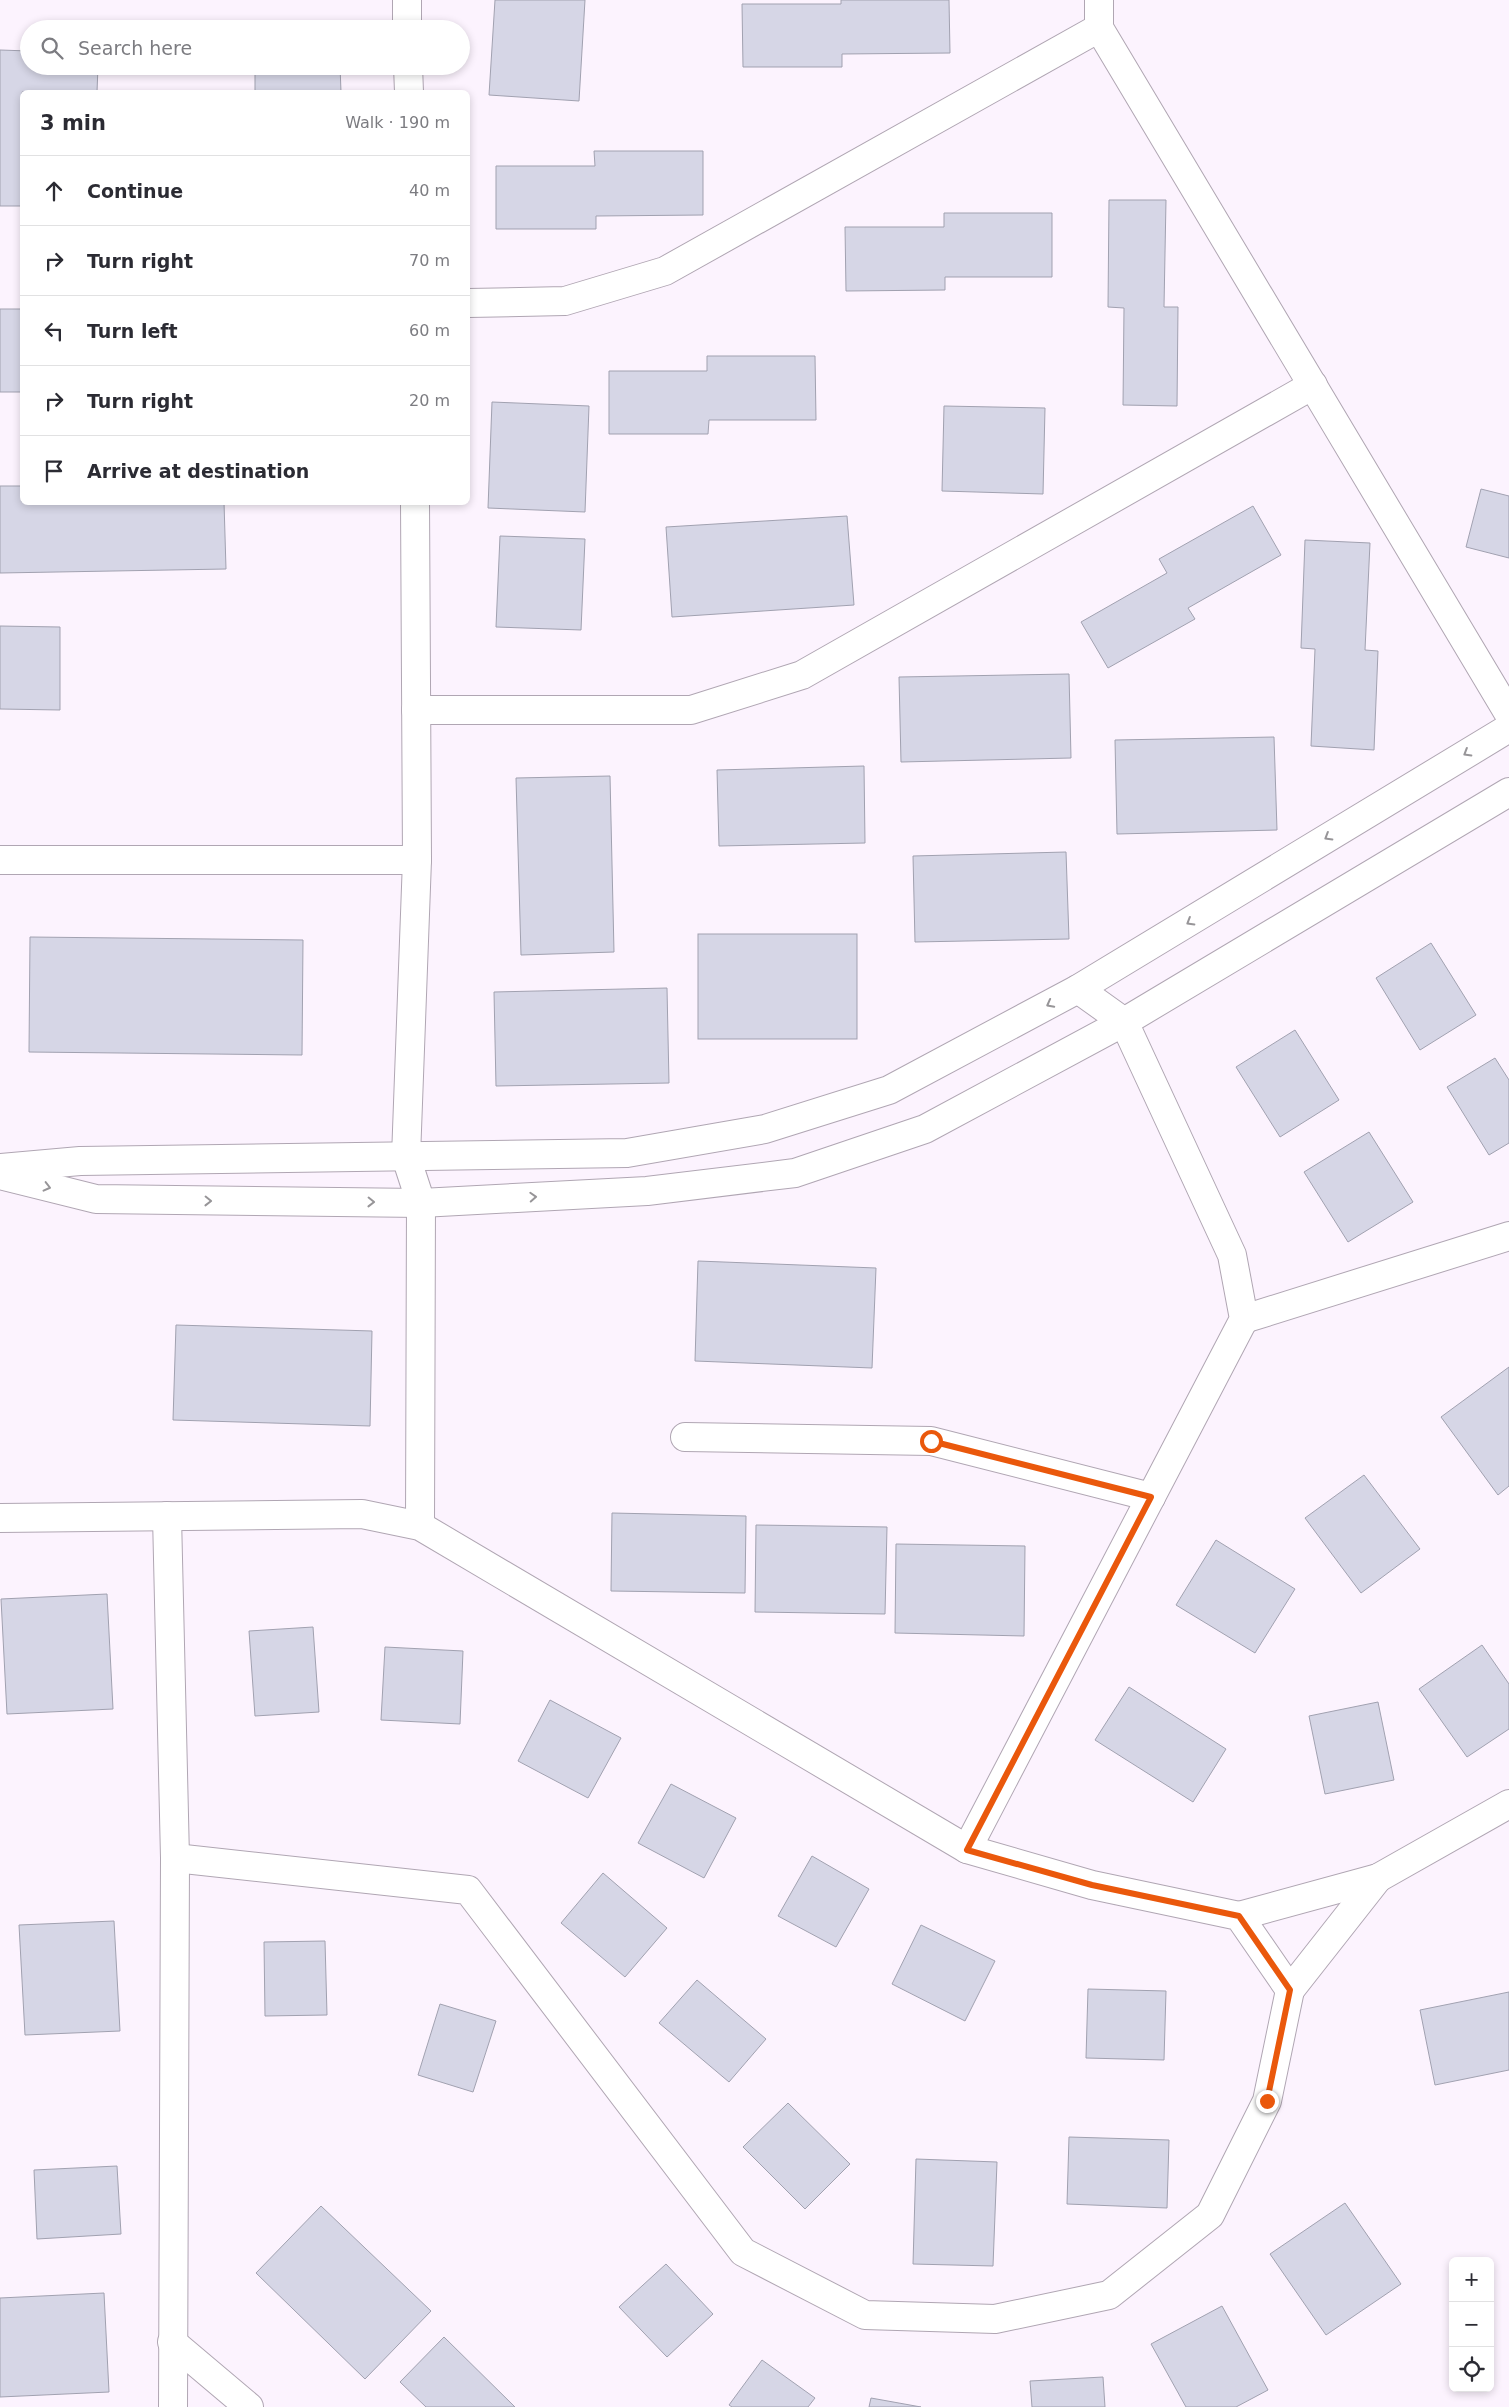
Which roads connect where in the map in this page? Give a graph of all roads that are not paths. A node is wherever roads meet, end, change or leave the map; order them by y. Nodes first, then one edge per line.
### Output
1 (407, 0) edge
2 (1099, 0) edge
3 (407, 20) edge
4 (1099, 28) junction
5 (408, 75) edge
6 (409, 90) edge
7 (470, 303) edge
8 (1313, 385) junction
9 (415, 505) edge
10 (416, 710) junction
11 (1509, 714) edge
12 (1509, 728) edge
13 (1509, 792) edge
14 (0, 860) edge
15 (417, 860) junction
16 (1078, 989) junction
17 (1124, 1022) junction
18 (406, 1157) junction
19 (0, 1168) edge
20 (0, 1176) edge
21 (421, 1203) junction
22 (1509, 1236) edge
23 (1244, 1319) junction
24 (685, 1437) dead end
25 (1151, 1497) junction
26 (167, 1516) junction
27 (0, 1518) edge
28 (420, 1526) junction
29 (1509, 1804) edge
30 (967, 1850) junction
31 (175, 1858) junction
32 (1378, 1878) junction
33 (1239, 1916) junction
34 (1290, 1990) junction
35 (172, 2342) junction
36 (173, 2407) edge
37 (249, 2407) edge

1 - 3 street
2 - 4 street
4 - 7 street
4 - 8 street
5 - 6 street
8 - 10 street
8 - 11 street
9 - 10 street
10 - 15 street
12 -> 16 street
13 - 17 street
14 - 15 street
15 - 18 street
16 - 17 street
16 -> 18 street
21 -> 17 street
17 - 23 street
18 - 19 street
18 - 21 street
20 -> 21 street
21 - 28 street
22 - 23 street
23 - 25 street
24 - 25 street
25 - 30 street
26 - 27 street
26 - 28 street
26 - 31 street
28 - 30 street
29 - 32 street
30 - 33 street
31 - 34 street
31 - 35 street
32 - 33 street
32 - 34 street
33 - 34 street
35 - 36 street
35 - 37 street

